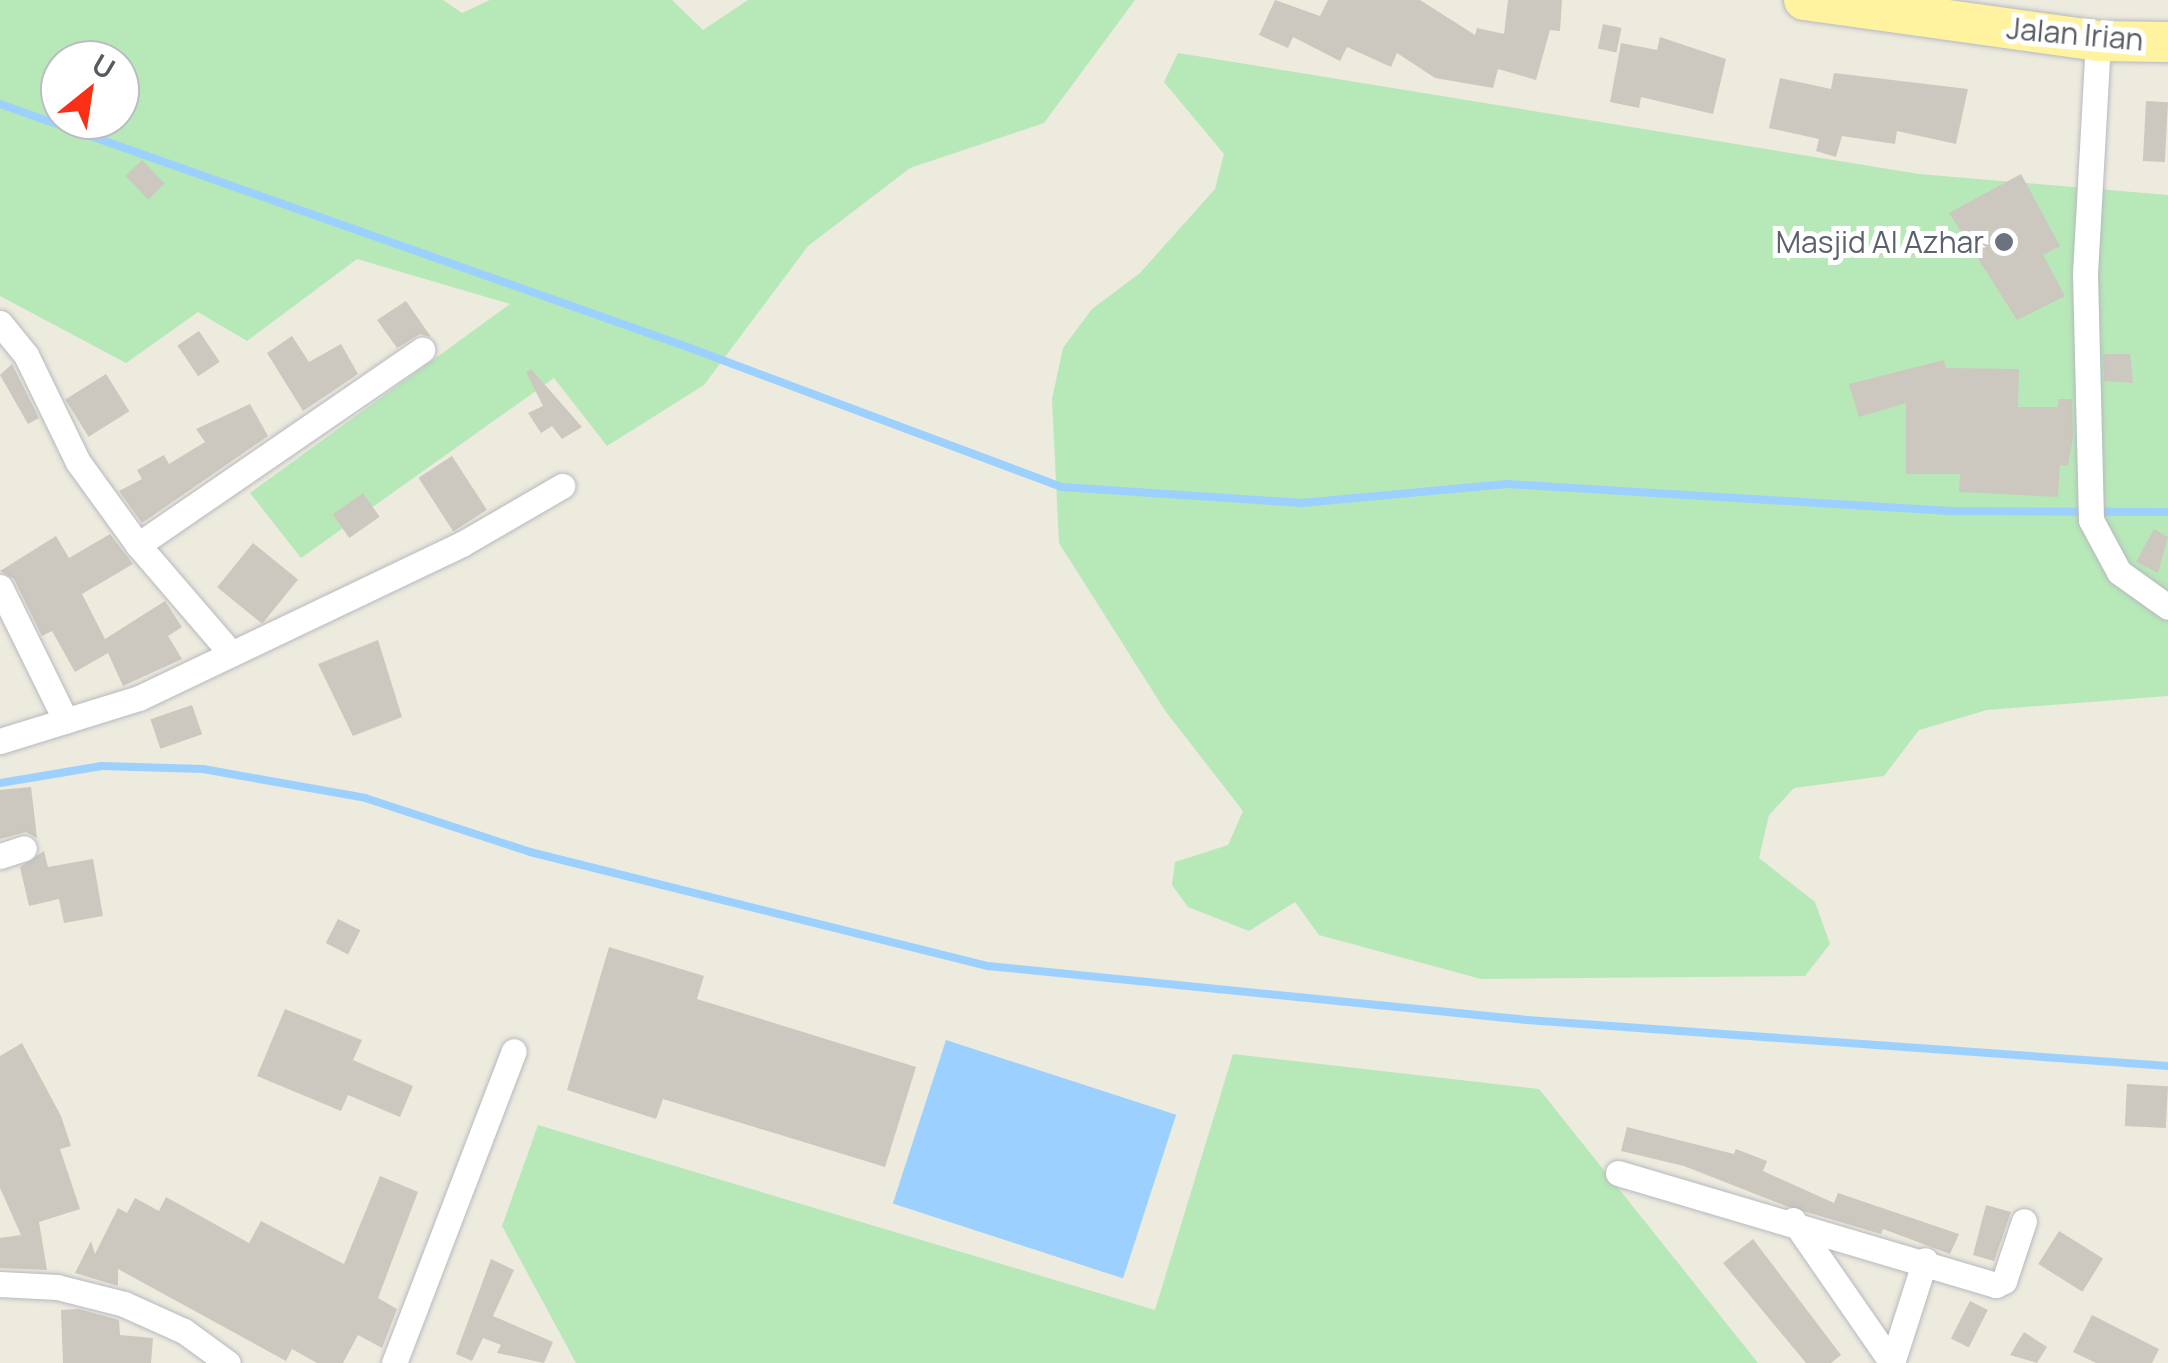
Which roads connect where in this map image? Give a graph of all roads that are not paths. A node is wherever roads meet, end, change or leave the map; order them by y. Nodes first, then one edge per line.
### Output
1 (1804, 0) edge
2 (2098, 40) junction
3 (2168, 42) edge
4 (0, 323) edge
5 (422, 350) dead end
6 (562, 486) dead end
7 (138, 545) junction
8 (0, 587) edge
9 (2168, 607) edge
10 (230, 652) junction
11 (66, 721) junction
12 (0, 741) edge
13 (514, 1051) dead end
14 (1618, 1173) dead end
15 (1793, 1220) junction
16 (2024, 1221) dead end
17 (1924, 1260) junction
18 (0, 1284) edge
19 (228, 1363) edge
20 (394, 1363) edge
21 (1892, 1363) edge

1 - 2 main road, Jalan Irian
2 - 3 main road, Jalan Irian
2 - 9 street
4 - 7 street
5 - 7 street
6 - 10 street
7 - 10 street
8 - 11 street
10 - 11 street
11 - 12 street
13 - 20 street
14 - 15 street
15 - 17 street
15 - 21 street
16 - 17 street
17 - 21 street
18 - 19 street

